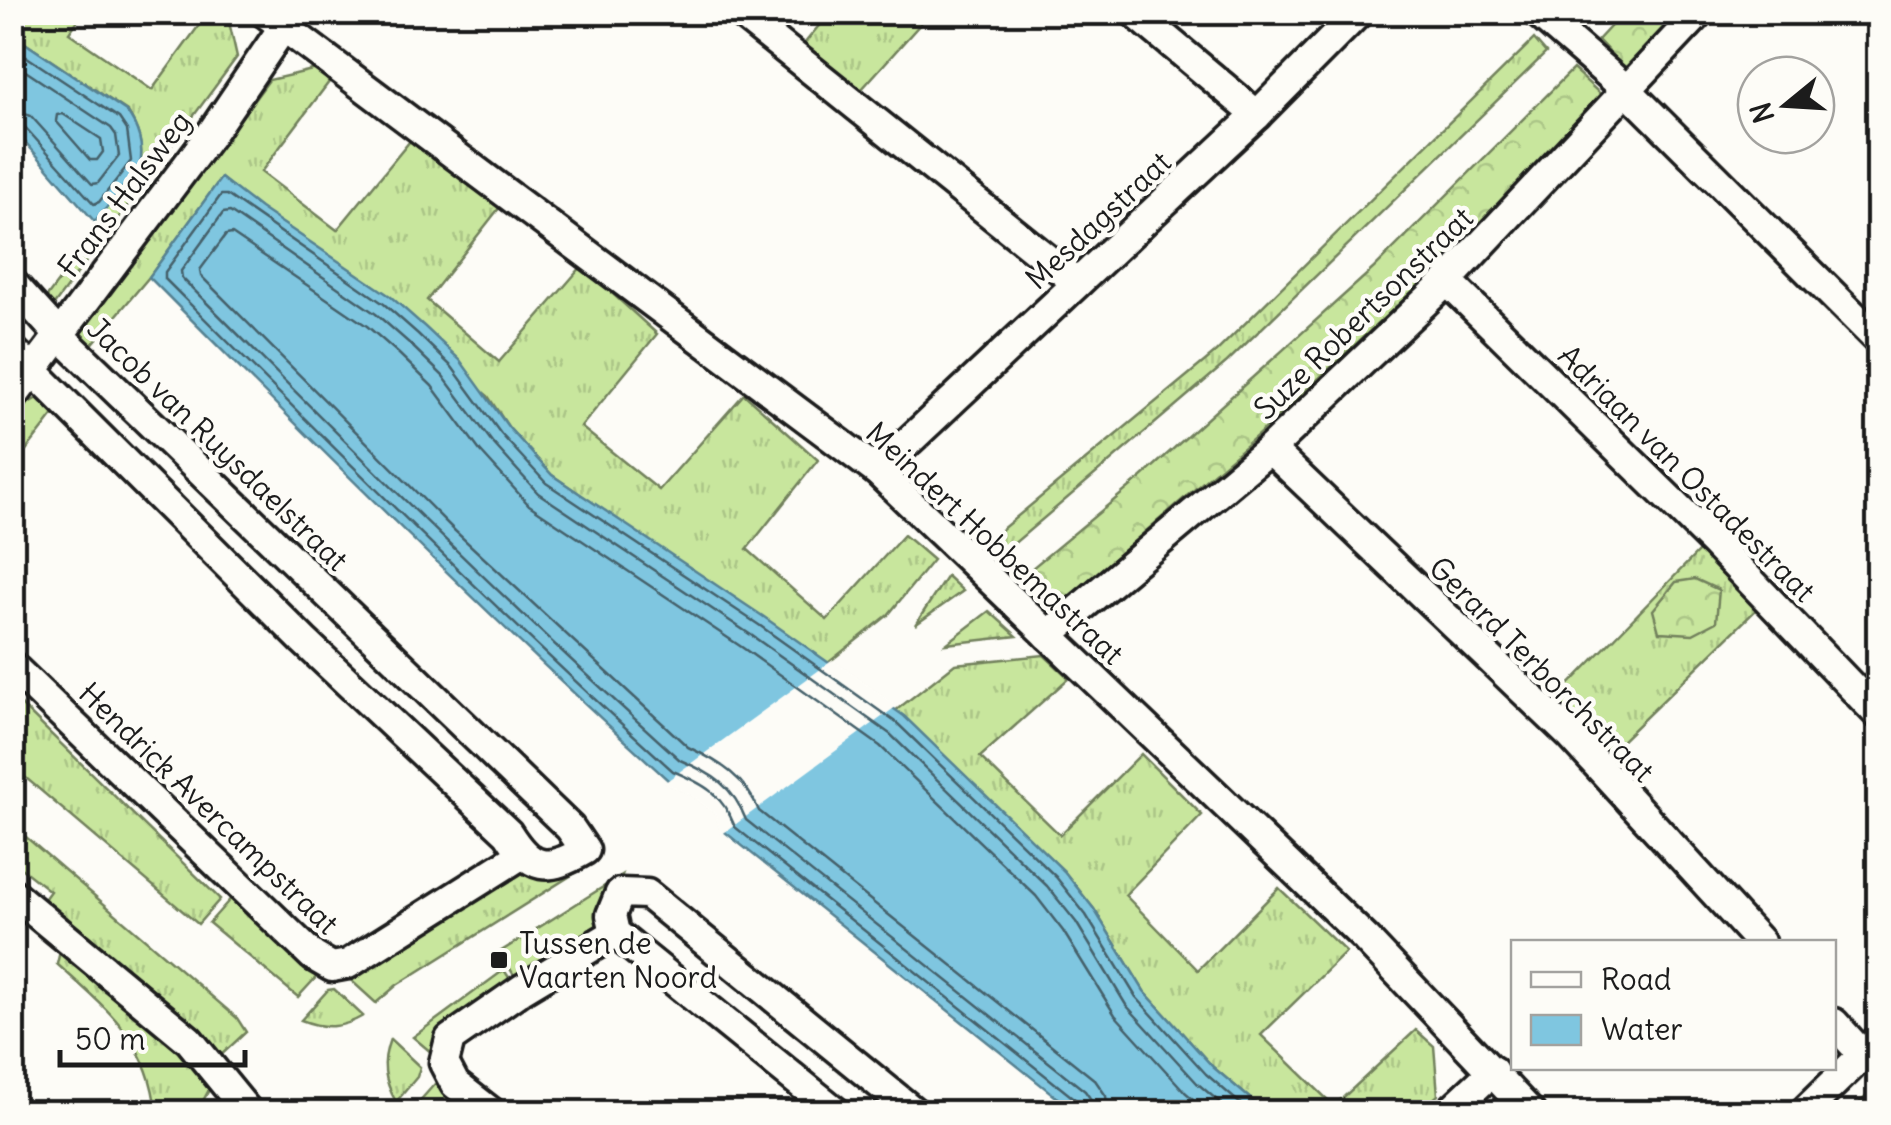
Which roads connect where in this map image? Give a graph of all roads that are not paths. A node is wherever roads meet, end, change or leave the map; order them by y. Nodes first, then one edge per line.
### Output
1 (739, 12) edge
2 (1134, 12) edge
3 (1359, 12) edge
4 (1537, 12) edge
5 (1700, 12) edge
6 (274, 19) edge
7 (1628, 90) junction
8 (1257, 115) junction
9 (1447, 281) junction
10 (12, 283) edge
11 (1078, 283) junction
12 (59, 334) junction
13 (1878, 340) edge
14 (12, 350) edge
15 (31, 372) junction
16 (12, 398) edge
17 (1270, 449) junction
18 (877, 471) junction
19 (338, 606) junction
20 (1048, 636) junction
21 (304, 641) junction
22 (12, 666) edge
23 (1878, 714) edge
24 (522, 854) junction
25 (12, 893) edge
26 (615, 934) junction
27 (1758, 940) edge
28 (1836, 1024) edge
29 (1870, 1047) edge
30 (1492, 1071) junction
31 (910, 1111) edge
32 (248, 1112) edge
33 (491, 1112) edge
34 (836, 1112) edge
35 (1449, 1112) edge
36 (1530, 1112) edge
37 (1804, 1112) edge

1 - 11 street
2 - 8 street
3 - 8 street, Mesdagstraat
4 - 7 street
5 - 7 street, Suze Robertsonstraat
6 - 12 street, Frans Halsweg
6 - 18 street, Meindert Hobbemastraat
7 - 9 street, Suze Robertsonstraat
7 - 13 street
8 - 11 street, Mesdagstraat
9 - 17 street, Suze Robertsonstraat
9 - 23 street, Adriaan van Ostadestraat
10 - 12 street, Jacob van Ruysdaelstraat
11 - 18 street, Mesdagstraat
12 - 15 street, Frans Halsweg
12 - 19 street, Jacob van Ruysdaelstraat
14 - 15 street
15 - 16 street, Frans Halsweg
15 - 21 street
17 - 20 street, Suze Robertsonstraat
17 - 27 street, Gerard Terborchstraat
18 - 20 street, Meindert Hobbemastraat
19 - 21 street, Jacob van Ruysdaelstraat
19 - 24 street, Jacob van Ruysdaelstraat
20 - 30 street, Meindert Hobbemastraat
21 - 24 street
22 - 24 street, Hendrick Avercampstraat
25 - 32 street
26 - 31 street
26 - 33 street
26 - 34 street
28 - 29 street
29 - 37 street
30 - 35 street
30 - 36 street, Meindert Hobbemastraat

